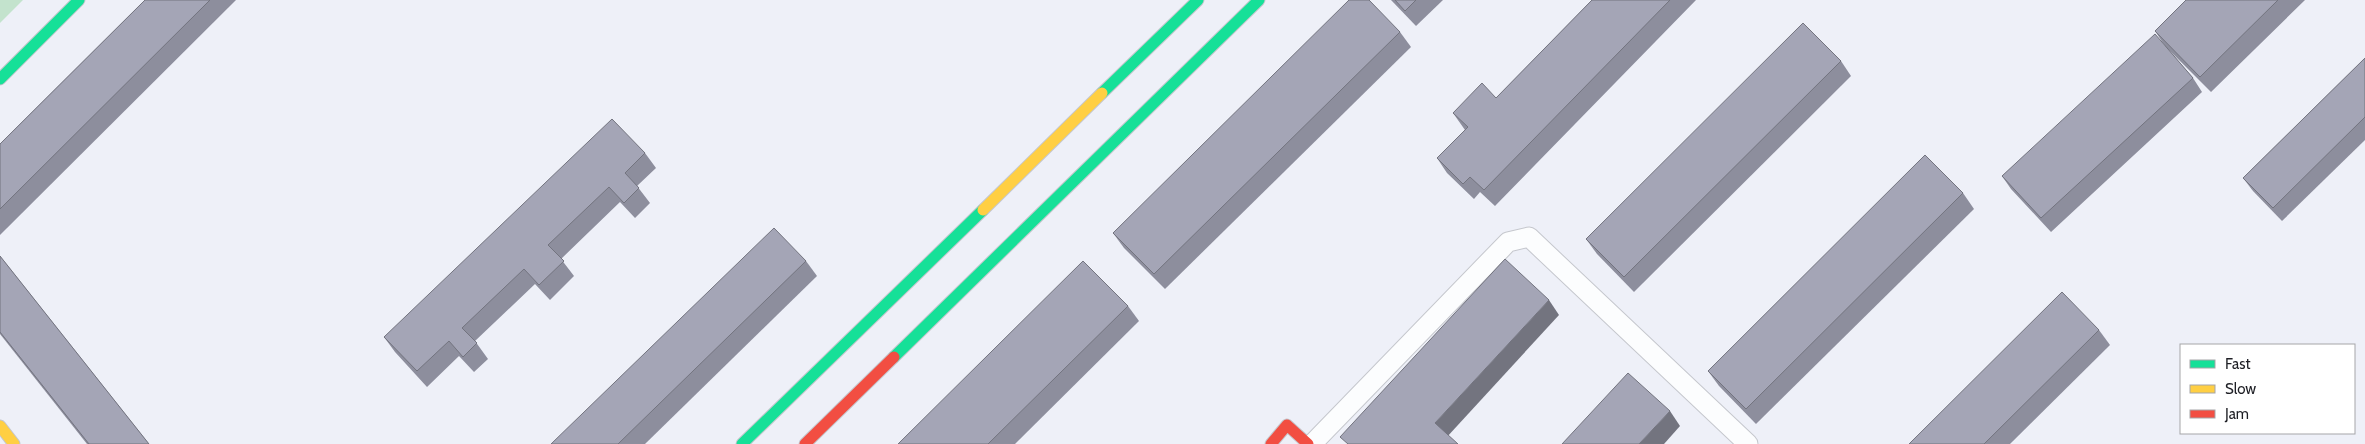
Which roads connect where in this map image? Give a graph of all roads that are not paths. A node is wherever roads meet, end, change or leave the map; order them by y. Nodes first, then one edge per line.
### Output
1 (79, 0) edge
2 (1198, 0) edge
3 (1259, 0) edge
4 (0, 79) edge
5 (0, 426) edge
6 (14, 444) edge
7 (742, 444) edge
8 (805, 444) edge
9 (1270, 444) edge
10 (1308, 444) edge
11 (1312, 444) edge
12 (1748, 444) edge

1 - 4 main road
2 - 7 main road
3 - 8 main road
5 - 6 main road
9 - 10 main road
11 - 12 lane

